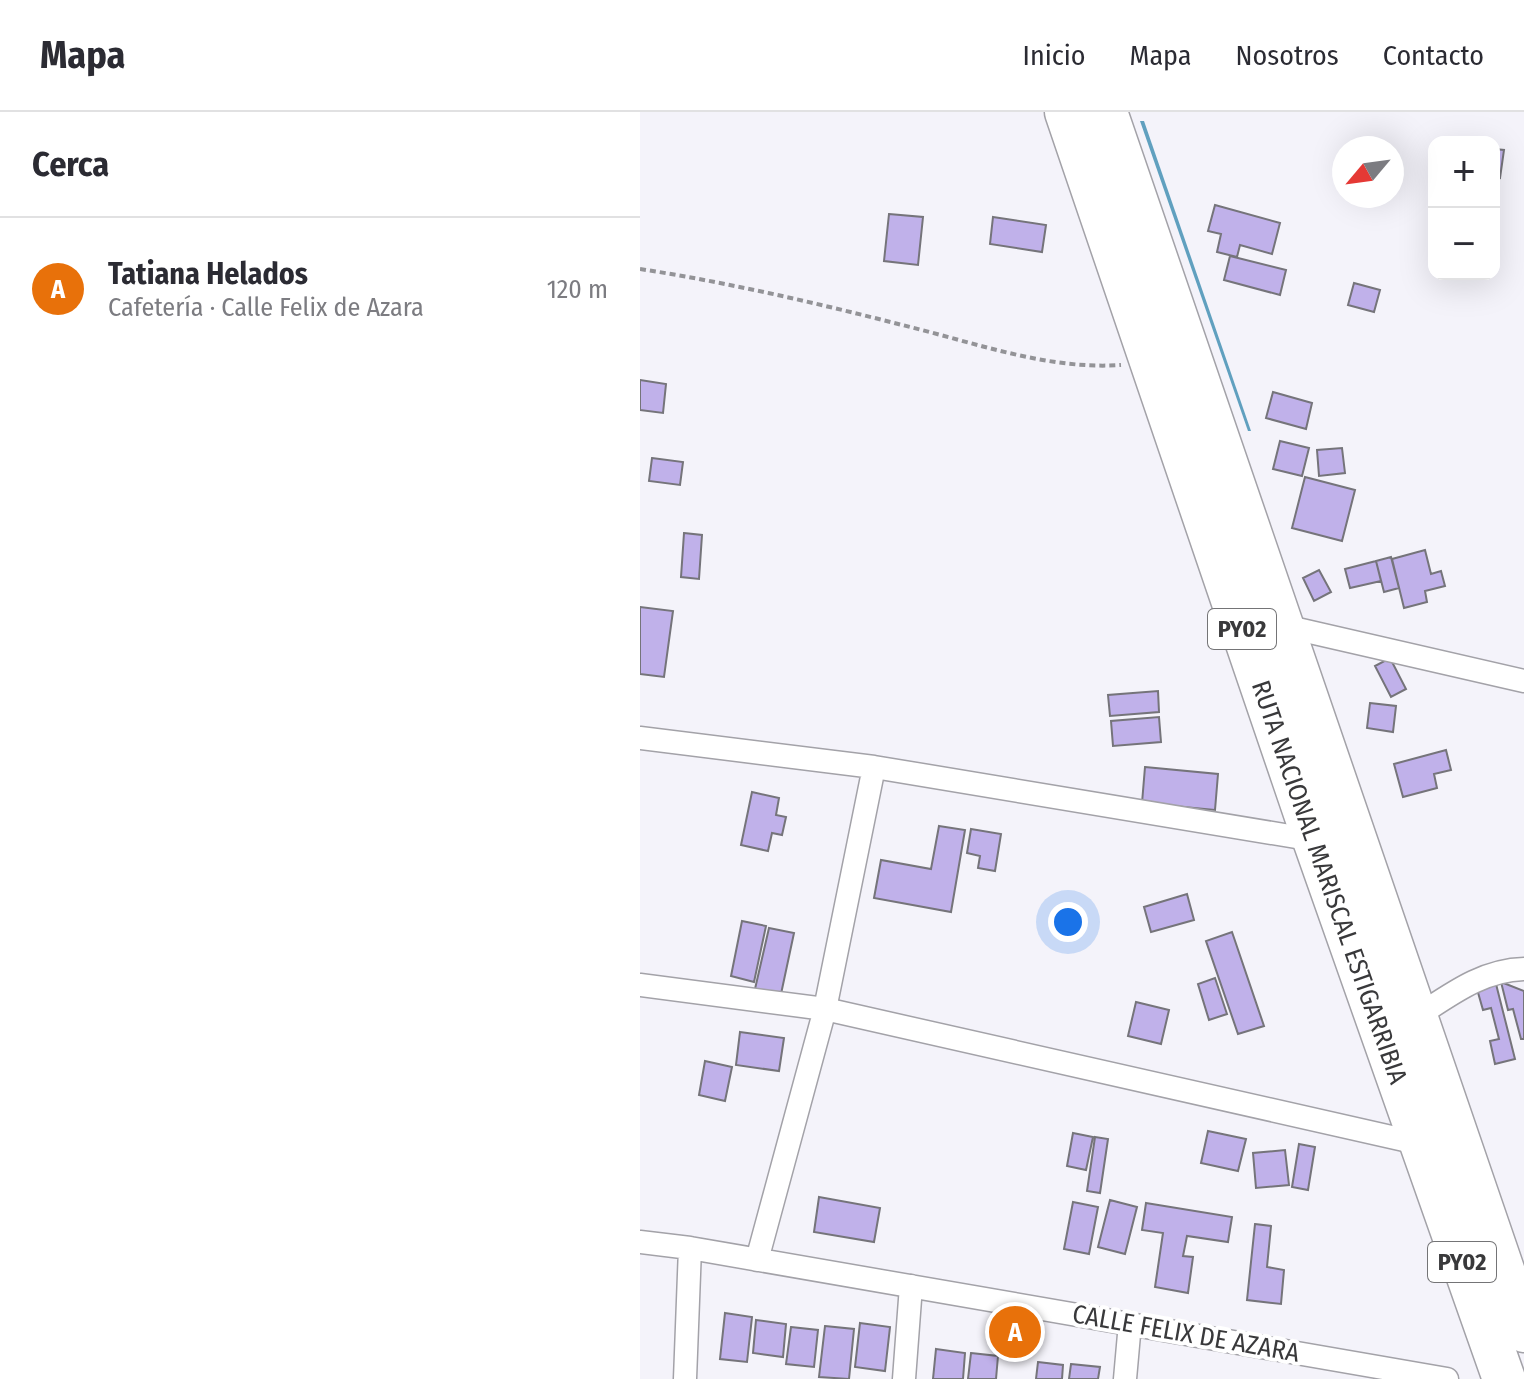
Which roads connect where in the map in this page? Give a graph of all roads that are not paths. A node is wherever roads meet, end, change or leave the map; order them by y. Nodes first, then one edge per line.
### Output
1 (1066, 112) edge
2 (1106, 112) edge
3 (1284, 626) junction
4 (1524, 681) edge
5 (640, 738) edge
6 (874, 767) junction
7 (1314, 840) junction
8 (1524, 969) edge
9 (640, 985) edge
10 (825, 1009) junction
11 (1416, 1017) junction
12 (1422, 1144) junction
13 (640, 1242) edge
14 (690, 1248) junction
15 (757, 1260) junction
16 (911, 1286) junction
17 (1130, 1323) junction
18 (1523, 1325) edge
19 (685, 1379) edge
20 (904, 1379) edge
21 (1125, 1379) edge
22 (1447, 1379) edge
23 (1504, 1379) edge

1 - 7 highway, RUTA NACIONAL MARISCAL ESTIGARRIBIA / PY02
2 - 3 highway, RUTA NACIONAL MARISCAL ESTIGARRIBIA / PY02
3 - 4 street
3 - 11 highway, RUTA NACIONAL MARISCAL ESTIGARRIBIA / PY02
5 - 6 street
6 - 7 street
6 - 10 street
7 - 12 highway, RUTA NACIONAL MARISCAL ESTIGARRIBIA / PY02
8 - 11 street
9 - 10 street
10 - 12 street
10 - 15 street
11 - 18 highway, RUTA NACIONAL MARISCAL ESTIGARRIBIA / PY02
12 - 23 highway, RUTA NACIONAL MARISCAL ESTIGARRIBIA / PY02
13 - 14 street, CALLE FELIX DE AZARA
14 - 15 street, CALLE FELIX DE AZARA
14 - 19 street
15 - 16 street, CALLE FELIX DE AZARA
16 - 17 street, CALLE FELIX DE AZARA
16 - 20 street
17 - 21 street
17 - 22 street, CALLE FELIX DE AZARA

